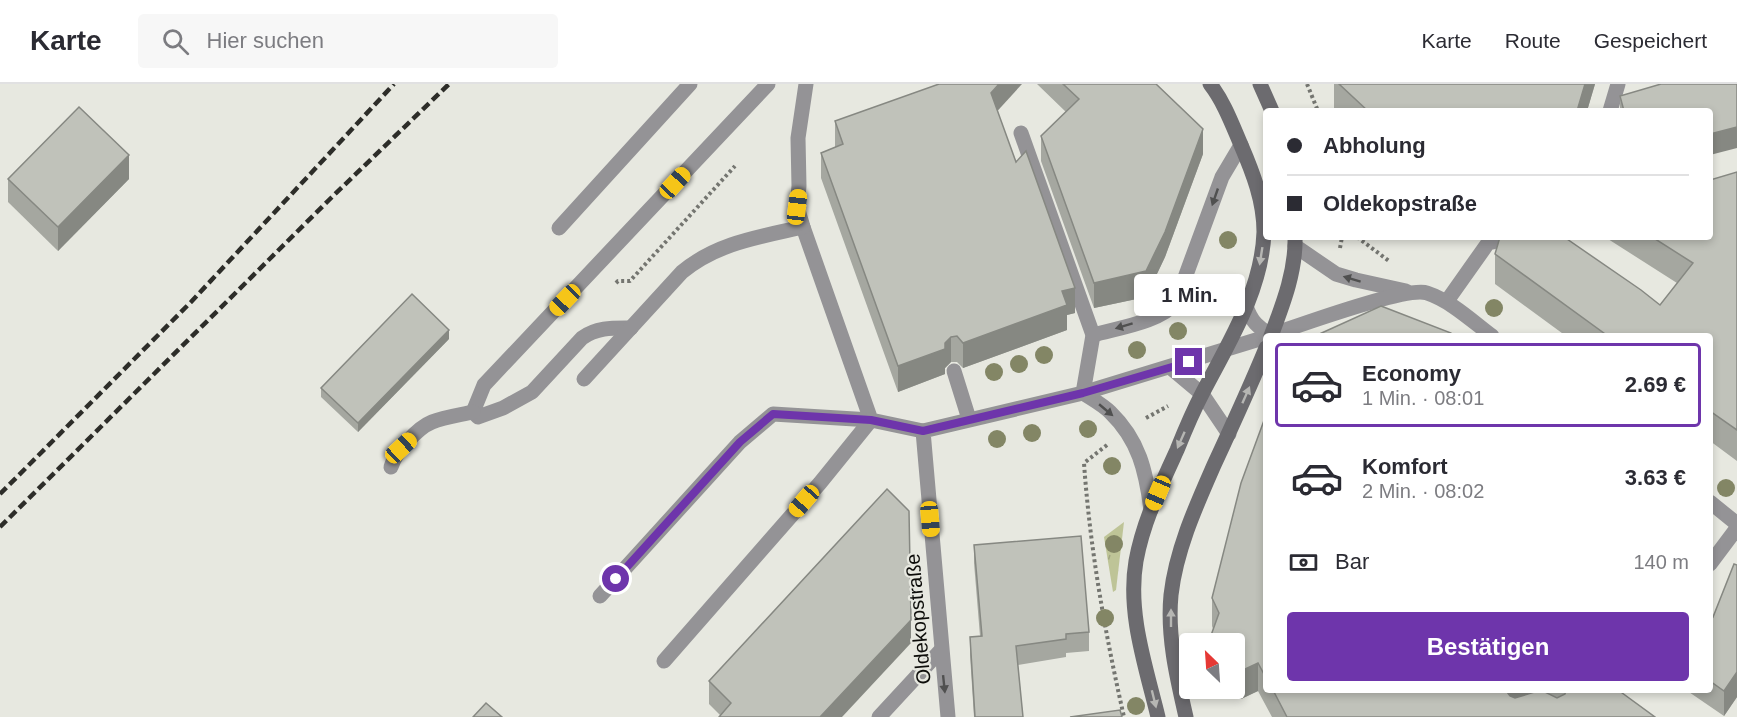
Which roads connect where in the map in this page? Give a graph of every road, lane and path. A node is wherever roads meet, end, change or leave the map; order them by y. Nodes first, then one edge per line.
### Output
1 (690, 84) edge
2 (768, 84) edge
3 (806, 84) edge
4 (1210, 84) edge
5 (1260, 84) edge
6 (1307, 84) edge
7 (1618, 84) edge
8 (1271, 108) edge
9 (1317, 108) edge
10 (1611, 108) edge
11 (1021, 133) dead end
12 (1241, 145) junction
13 (735, 166) dead end
14 (1263, 219) edge
15 (803, 227) junction
16 (559, 228) dead end
17 (1263, 239) edge
18 (1501, 240) edge
19 (1295, 242) edge
20 (610, 289) dead end
21 (1409, 292) junction
22 (1447, 302) junction
23 (1246, 306) junction
24 (631, 328) junction
25 (1264, 333) edge
26 (1271, 333) edge
27 (1283, 333) edge
28 (1488, 333) edge
29 (1093, 335) junction
30 (1263, 340) edge
31 (1225, 350) junction
32 (1263, 352) edge
33 (1171, 368) junction
34 (954, 371) dead end
35 (584, 380) dead end
36 (1083, 393) junction
37 (1202, 394) junction
38 (473, 412) junction
39 (969, 419) junction
40 (871, 420) junction
41 (1125, 430) junction
42 (923, 431) junction
43 (1228, 434) junction
44 (391, 467) dead end
45 (1713, 505) edge
46 (1151, 510) junction
47 (1737, 526) edge
48 (1713, 560) edge
49 (600, 596) dead end
50 (941, 650) junction
51 (663, 661) dead end
52 (879, 717) edge
53 (948, 717) edge
54 (1124, 717) edge
55 (1158, 717) edge
56 (1185, 717) edge

1 - 16 street
2 - 38 street
3 - 15 street
4 - 12 street
5 - 8 street
6 - 9 path
7 - 10 street
11 - 29 street
12 -> 14 street
12 -> 29 street
13 - 20 path
15 - 24 street
15 - 40 street
17 -> 23 street
18 - 22 street
21 -> 19 street
19 - 26 street
21 - 22 street
21 - 27 street
22 - 28 street
23 - 25 street
23 - 31 street
24 - 35 street
24 - 38 street
29 - 36 street
30 - 31 street
31 - 33 street
31 - 37 street
43 -> 32 street
33 - 36 street
33 - 37 street
34 - 39 street
36 - 39 street
36 -> 41 street
37 - 43 street
37 -> 46 street
38 - 44 street
39 - 42 street
40 - 42 street
40 - 49 street
40 - 51 street
41 - 46 street
41 - 54 path
42 - 50 street, Oldekopstraße
56 -> 43 street
45 - 47 street
46 -> 55 street
47 - 48 street
50 - 52 street
50 -> 53 street, Oldekopstraße

